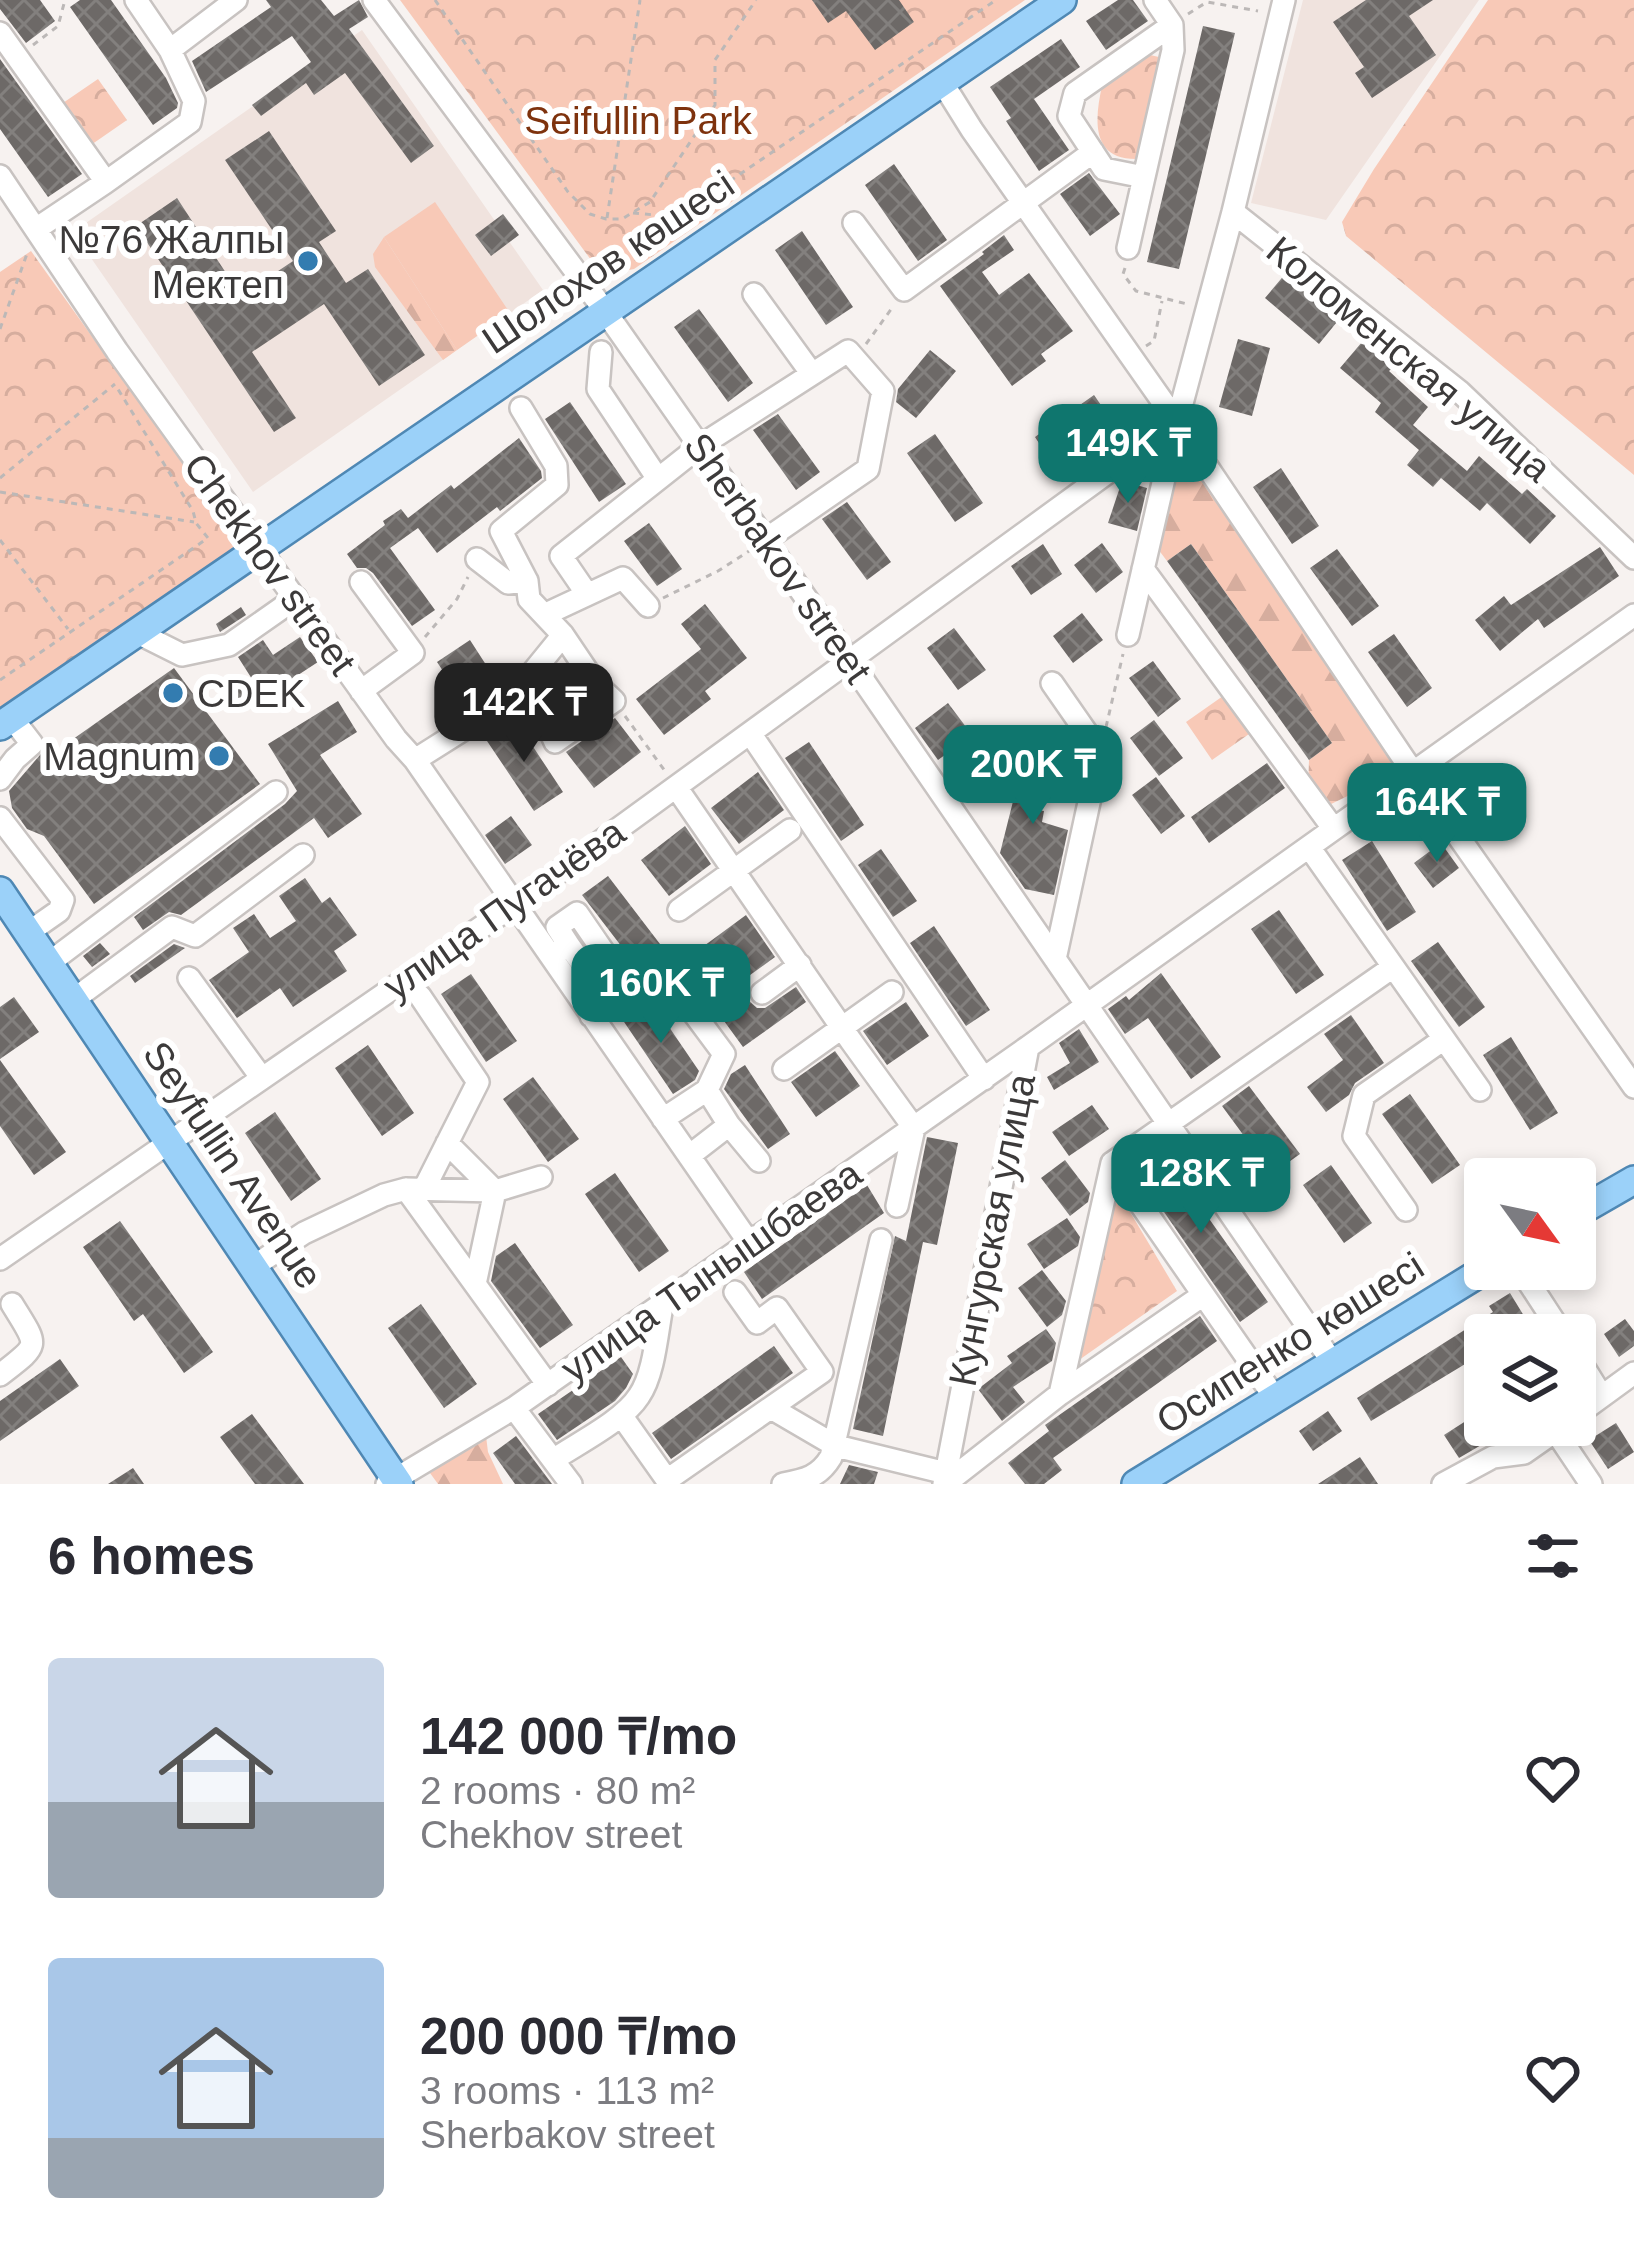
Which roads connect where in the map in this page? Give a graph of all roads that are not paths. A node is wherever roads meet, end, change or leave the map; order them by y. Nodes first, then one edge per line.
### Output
1 (136, 0) edge
2 (236, 0) edge
3 (374, 0) edge
4 (1062, 0) edge
5 (1155, 0) edge
6 (1282, 8) edge
7 (1172, 25) junction
8 (0, 34) edge
9 (170, 50) junction
10 (942, 82) junction
11 (1093, 152) junction
12 (0, 176) edge
13 (1144, 177) junction
14 (106, 182) junction
15 (1022, 201) junction
16 (1233, 212) junction
17 (854, 223) dead end
18 (34, 234) junction
19 (1128, 248) road end
20 (754, 294) dead end
21 (605, 311) junction
22 (601, 352) dead end
23 (812, 374) junction
24 (521, 408) dead end
25 (1177, 422) junction
26 (700, 446) junction
27 (658, 479) junction
28 (765, 540) junction
29 (257, 548) junction
30 (1634, 558) edge
31 (477, 560) road end
32 (1143, 569) junction
33 (527, 580) junction
34 (361, 582) dead end
35 (587, 594) junction
36 (296, 598) junction
37 (647, 605) road end
38 (546, 614) junction
39 (1634, 615) edge
40 (136, 632) junction
41 (563, 635) junction
42 (1128, 635) road end
43 (850, 661) junction
44 (1052, 683) dead end
45 (596, 684) junction
46 (361, 691) junction
47 (6, 722) edge
48 (750, 733) junction
49 (415, 760) junction
50 (1414, 772) junction
51 (0, 779) edge
52 (676, 787) junction
53 (276, 792) dead end
54 (0, 818) edge
55 (1333, 828) junction
56 (790, 830) dead end
57 (1309, 847) junction
58 (303, 855) dead end
59 (735, 871) junction
60 (0, 891) edge
61 (515, 904) junction
62 (680, 910) dead end
63 (29, 932) junction
64 (1055, 958) junction
65 (49, 963) junction
66 (800, 965) junction
67 (1393, 967) junction
68 (189, 978) dead end
69 (892, 992) dead end
70 (762, 993) dead end
71 (420, 996) dead end
72 (73, 1000) junction
73 (1086, 1006) junction
74 (591, 1016) junction
75 (842, 1028) junction
76 (1444, 1039) junction
77 (1028, 1047) junction
78 (784, 1069) dead end
79 (261, 1077) junction
80 (983, 1079) junction
81 (1634, 1087) edge
82 (707, 1090) junction
83 (1480, 1090) dead end
84 (663, 1119) junction
85 (1167, 1123) junction
86 (729, 1125) junction
87 (914, 1128) junction
88 (169, 1141) junction
89 (447, 1143) junction
90 (689, 1156) junction
91 (759, 1161) dead end
92 (1112, 1163) junction
93 (541, 1177) dead end
94 (1634, 1180) edge
95 (415, 1189) junction
96 (495, 1191) junction
97 (1596, 1202) edge
98 (897, 1206) dead end
99 (1406, 1210) dead end
100 (881, 1240) dead end
101 (750, 1244) junction
102 (0, 1259) edge
103 (254, 1265) junction
104 (1464, 1283) edge
105 (475, 1284) junction
106 (735, 1292) dead end
107 (1203, 1295) junction
108 (663, 1301) junction
109 (12, 1304) dead end
110 (1333, 1363) junction
111 (1634, 1372) edge
112 (0, 1376) edge
113 (548, 1385) junction
114 (1596, 1388) edge
115 (1060, 1394) junction
116 (1600, 1395) junction
117 (1275, 1398) junction
118 (1596, 1398) edge
119 (514, 1408) junction
120 (771, 1408) junction
121 (621, 1415) junction
122 (836, 1446) junction
123 (1534, 1446) edge
124 (1570, 1446) edge
125 (553, 1460) junction
126 (1172, 1475) edge
127 (945, 1480) edge
128 (394, 1482) edge
129 (571, 1484) edge
130 (783, 1484) edge
131 (1136, 1484) edge
132 (1443, 1484) edge
133 (1591, 1484) edge

1 - 9 street
2 - 9 street
3 - 21 street, Sherbakov street
4 - 10 main road, Шолохов көшесі
5 - 7 street
6 - 16 street
7 - 11 street
7 - 13 street
8 - 14 street
9 - 14 street
10 - 15 street
10 - 21 main road, Шолохов көшесі
11 - 13 street
11 - 15 street
12 - 18 street, Chekhov street
13 - 19 street
14 - 18 street
15 - 17 street
15 - 25 street
16 - 25 street
16 - 30 street, Коломенская улица
18 - 29 street, Chekhov street
20 - 23 street
21 - 26 street, Sherbakov street
21 - 29 main road, Шолохов көшесі
22 - 27 street
23 - 26 street
23 - 28 street
24 - 33 street
25 - 32 street
25 - 43 street, улица Пугачёва
25 - 50 street
26 - 27 street
26 - 28 street, Sherbakov street
27 - 35 street
28 - 43 street, Sherbakov street
29 - 36 street, Chekhov street
29 - 40 main road, Шолохов көшесі
31 - 33 street
32 - 42 street
32 - 55 street
33 - 38 street
34 - 46 street
35 - 37 street
35 - 38 street
36 - 40 street
36 - 46 street, Chekhov street
38 - 41 street
39 - 50 street
40 - 47 main road, Шолохов көшесі
41 - 45 street
41 - 49 street
43 - 48 street, улица Пугачёва
43 - 64 street, Sherbakov street
44 - 64 street
45 - 45 street
46 - 49 street, Chekhov street
47 - 51 street
48 - 52 street, улица Пугачёва
48 - 80 street
49 - 61 street, Chekhov street
50 - 55 street
50 - 81 street
52 - 59 street
52 - 61 street, улица Пугачёва
53 - 65 street
54 - 63 street
55 - 57 street
56 - 59 street
57 - 67 street
57 - 73 street
58 - 72 street
59 - 62 street
59 - 66 street
60 - 63 main road, Seyfullin Avenue
61 - 74 street, Chekhov street
61 - 79 street, улица Пугачёва
63 - 65 main road, Seyfullin Avenue
64 - 73 street, Sherbakov street
65 - 72 main road, Seyfullin Avenue
66 - 70 street
66 - 75 street
67 - 76 street
67 - 85 street
68 - 79 street
69 - 75 street
71 - 89 street
72 - 88 main road, Seyfullin Avenue
73 - 77 street, Кунгурская улица
73 - 85 street, Sherbakov street
74 - 82 street
74 - 84 street, Chekhov street
75 - 78 street
75 - 87 street
76 - 83 street
76 - 99 street
77 - 80 street, улица Тынышбаева
77 - 127 street, Кунгурская улица
79 - 88 street, улица Пугачёва
80 - 87 street, улица Тынышбаева
82 - 84 street
82 - 86 street
84 - 90 street, Chekhov street
85 - 92 street
85 - 110 street, Sherbakov street
86 - 90 street
86 - 91 street
87 - 98 street
87 - 101 street, улица Тынышбаева
88 - 102 street, улица Пугачёва
88 - 103 main road, Seyfullin Avenue
89 - 95 street
89 - 96 street
90 - 101 street, Chekhov street
92 - 107 street
92 - 115 street
93 - 96 street
94 - 97 main road
95 - 96 street
95 - 103 street
95 - 105 street
96 - 105 street
100 - 122 street
101 - 108 street, улица Тынышбаева
103 - 128 main road, Seyfullin Avenue
104 - 110 main road, Осипенко көшесі
105 - 113 street
106 - 120 street
107 - 115 street
107 - 117 street
108 - 113 street, улица Тынышбаева
108 - 121 street
109 - 112 street
110 - 117 main road, Осипенко көшесі
111 - 116 street
113 - 119 street, улица Тынышбаева
114 - 116 street
115 - 127 street
116 - 118 street
117 - 126 main road, Осипенко көшесі
119 - 125 street
119 - 128 street, улица Тынышбаева
120 - 121 street
120 - 122 street
121 - 125 street
122 - 127 street
122 - 130 street
123 - 132 street
124 - 133 street
125 - 129 street
126 - 131 main road, Осипенко көшесі

